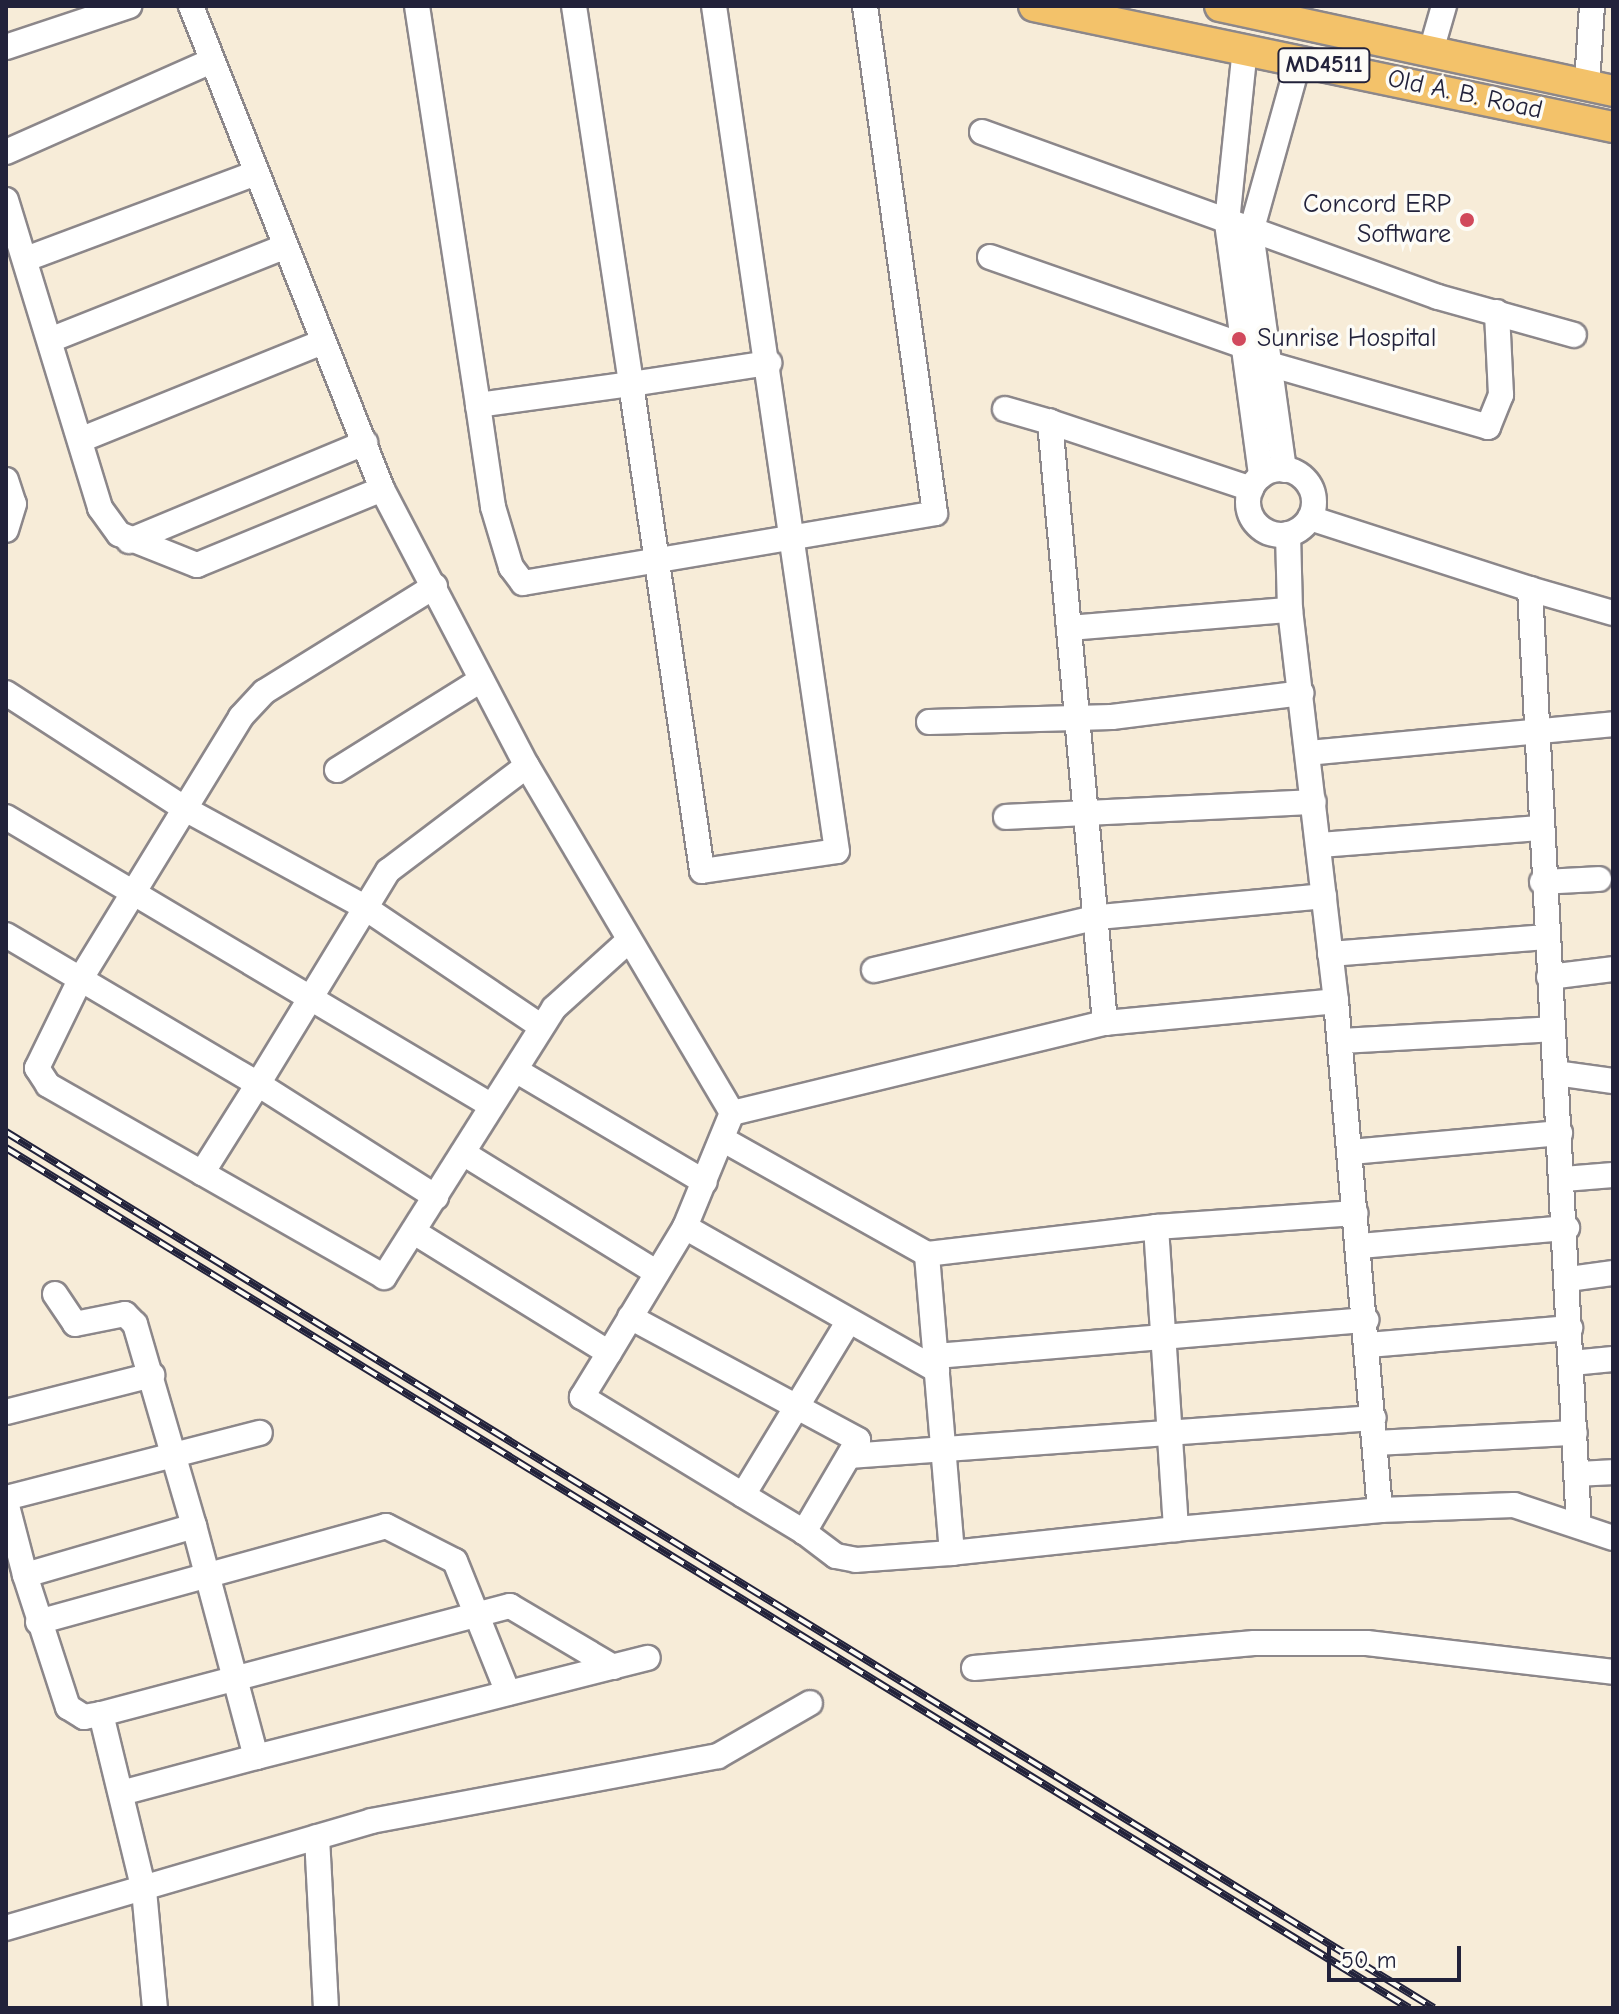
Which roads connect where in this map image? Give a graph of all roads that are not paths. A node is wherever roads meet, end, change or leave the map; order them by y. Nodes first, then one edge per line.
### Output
1 (129, 6) edge
2 (191, 6) edge
3 (417, 6) edge
4 (574, 6) edge
5 (714, 6) edge
6 (865, 6) edge
7 (1034, 6) edge
8 (1220, 6) edge
9 (1444, 6) edge
10 (1592, 6) edge
11 (1274, 12) edge
12 (6, 47) edge
13 (1245, 48) junction
14 (1431, 51) junction
15 (1299, 60) junction
16 (211, 61) junction
17 (1600, 88) edge
18 (1613, 127) edge
19 (982, 132) dead end
20 (6, 152) edge
21 (253, 174) junction
22 (6, 200) edge
23 (1227, 223) junction
24 (1251, 232) junction
25 (284, 247) junction
26 (990, 257) dead end
27 (26, 259) junction
28 (1497, 312) junction
29 (1574, 335) dead end
30 (50, 340) junction
31 (323, 342) junction
32 (1244, 346) junction
33 (769, 363) junction
34 (1269, 364) junction
35 (631, 384) junction
36 (478, 405) junction
37 (1005, 409) dead end
38 (1050, 422) junction
39 (80, 440) junction
40 (365, 443) junction
41 (1265, 478) junction
42 (6, 480) edge
43 (382, 489) junction
44 (1310, 518) junction
45 (6, 530) edge
46 (795, 534) junction
47 (1288, 534) junction
48 (129, 541) junction
49 (658, 557) junction
50 (435, 586) junction
51 (1530, 589) junction
52 (1290, 610) junction
53 (1613, 613) edge
54 (1069, 628) junction
55 (481, 680) junction
56 (6, 693) edge
57 (1301, 693) junction
58 (1080, 719) junction
59 (929, 722) dead end
60 (1613, 724) edge
61 (1534, 732) junction
62 (1308, 753) junction
63 (527, 766) junction
64 (337, 770) dead end
65 (1314, 802) junction
66 (185, 809) junction
67 (6, 817) edge
68 (1006, 817) dead end
69 (1089, 817) junction
70 (1540, 828) junction
71 (1319, 845) junction
72 (1599, 879) dead end
73 (1542, 882) junction
74 (1324, 896) junction
75 (131, 897) junction
76 (361, 905) junction
77 (1099, 917) junction
78 (6, 935) edge
79 (1546, 937) junction
80 (627, 942) junction
81 (1330, 954) junction
82 (1613, 969) edge
83 (874, 970) dead end
84 (1549, 977) junction
85 (80, 980) junction
86 (310, 997) junction
87 (1336, 1001) junction
88 (1105, 1023) junction
89 (542, 1027) junction
90 (1553, 1029) junction
91 (1340, 1041) junction
92 (517, 1071) junction
93 (1556, 1073) junction
94 (1613, 1081) edge
95 (258, 1084) junction
96 (492, 1106) junction
97 (732, 1113) junction
98 (1560, 1133) junction
99 (722, 1139) junction
100 (1351, 1152) junction
101 (463, 1153) junction
102 (202, 1173) junction
103 (1613, 1175) edge
104 (1564, 1179) junction
105 (705, 1182) junction
106 (436, 1197) junction
107 (1356, 1213) junction
108 (685, 1227) junction
109 (1156, 1227) junction
110 (1567, 1228) junction
111 (414, 1232) junction
112 (1360, 1246) junction
113 (927, 1254) junction
114 (657, 1273) junction
115 (1613, 1273) edge
116 (1569, 1279) junction
117 (55, 1294) dead end
118 (630, 1317) junction
119 (1366, 1320) junction
120 (847, 1324) junction
121 (1570, 1328) junction
122 (1163, 1334) junction
123 (1368, 1345) junction
124 (609, 1353) junction
125 (1613, 1359) edge
126 (936, 1363) junction
127 (1572, 1363) junction
128 (152, 1375) junction
129 (797, 1406) junction
130 (6, 1412) edge
131 (1374, 1418) junction
132 (1170, 1432) junction
133 (260, 1433) dead end
134 (1575, 1433) junction
135 (1375, 1443) junction
136 (944, 1451) junction
137 (172, 1454) junction
138 (849, 1456) junction
139 (1613, 1472) edge
140 (1577, 1474) junction
141 (743, 1495) junction
142 (6, 1500) edge
143 (1380, 1510) junction
144 (194, 1526) junction
145 (1579, 1526) junction
146 (1176, 1529) junction
147 (804, 1532) junction
148 (1613, 1538) edge
149 (952, 1553) junction
150 (207, 1574) junction
151 (25, 1575) junction
152 (479, 1612) junction
153 (38, 1622) junction
154 (648, 1658) dead end
155 (613, 1667) junction
156 (974, 1668) dead end
157 (1613, 1672) edge
158 (235, 1679) junction
159 (508, 1693) junction
160 (810, 1703) dead end
161 (101, 1714) junction
162 (256, 1757) junction
163 (121, 1793) junction
164 (317, 1837) junction
165 (144, 1890) junction
166 (6, 1928) edge
167 (155, 2008) edge
168 (326, 2008) edge

1 - 12 street
2 - 16 street
3 - 36 street
4 - 35 street
5 - 33 street
6 - 46 street
7 - 13 main road, Old A. B. Road / MD4511
8 - 11 main road, Old A. B. Road / MD4511
9 - 14 street
10 - 17 street
11 - 14 main road, Old A. B. Road / MD4511
13 - 15 main road, Old A. B. Road / MD4511
13 - 23 street
14 - 17 main road, Old A. B. Road / MD4511
15 - 18 main road, Old A. B. Road / MD4511
15 - 24 street
16 - 20 street
16 - 21 street
19 - 23 street
21 - 25 street
21 - 27 street
22 - 27 street
23 - 24 street
23 - 32 street
24 - 28 street
24 - 34 street
25 - 30 street
25 - 31 street
26 - 32 street
27 - 30 street
28 - 29 street
28 - 34 street
30 - 39 street
31 - 39 street
31 - 40 street
32 - 41 street
33 - 35 street
33 - 46 street
34 - 41 street
35 - 36 street
35 - 49 street
36 - 49 street
37 - 38 street
38 - 41 street
38 - 54 street
39 - 48 street
40 - 43 street
40 - 48 street
41 - 44 street
41 - 47 street
42 - 45 street
43 - 48 street
43 - 50 street
44 - 47 street
44 - 51 street
46 - 49 street
46 - 49 street
47 - 52 street
50 - 55 street
50 - 66 street
51 - 53 street
51 - 61 street
52 - 54 street
52 - 57 street
54 - 58 street
55 - 63 street
55 - 64 street
56 - 66 street
57 - 58 street
57 - 62 street
58 - 59 street
58 - 69 street
60 - 61 street
61 - 62 street
61 - 70 street
62 - 65 street
63 - 76 street
63 - 80 street
65 - 69 street
65 - 71 street
66 - 75 street
66 - 76 street
67 - 75 street
68 - 69 street
69 - 77 street
70 - 71 street
70 - 73 street
71 - 74 street
72 - 73 street
73 - 79 street
74 - 77 street
74 - 81 street
75 - 85 street
75 - 86 street
76 - 86 street
76 - 89 street
77 - 83 street
77 - 88 street
78 - 85 street
79 - 81 street
79 - 84 street
80 - 89 street
80 - 97 street
81 - 87 street
82 - 84 street
84 - 90 street
85 - 95 street
85 - 102 street
86 - 95 street
86 - 96 street
87 - 88 street
87 - 91 street
88 - 97 street
89 - 92 street
90 - 91 street
90 - 93 street
91 - 100 street
92 - 96 street
92 - 105 street
93 - 94 street
93 - 98 street
95 - 102 street
95 - 106 street
96 - 101 street
97 - 99 street
98 - 100 street
98 - 104 street
99 - 105 street
99 - 113 street
100 - 107 street
101 - 106 street
101 - 114 street
102 - 111 street
103 - 104 street
104 - 110 street
105 - 108 street
106 - 111 street
107 - 109 street
107 - 112 street
108 - 114 street
108 - 120 street
109 - 113 street
109 - 122 street
110 - 112 street
110 - 116 street
111 - 124 street
112 - 119 street
113 - 126 street
114 - 118 street
115 - 116 street
116 - 121 street
117 - 128 street
118 - 124 street
118 - 129 street
119 - 122 street
119 - 123 street
120 - 126 street
120 - 129 street
121 - 123 street
121 - 127 street
122 - 126 street
122 - 132 street
123 - 131 street
124 - 141 street
125 - 127 street
126 - 136 street
127 - 134 street
128 - 130 street
128 - 137 street
129 - 138 street
129 - 141 street
131 - 132 street
131 - 135 street
132 - 136 street
132 - 146 street
133 - 137 street
134 - 135 street
134 - 140 street
135 - 143 street
136 - 138 street
136 - 149 street
137 - 142 street
137 - 144 street
138 - 147 street
139 - 140 street
140 - 145 street
141 - 147 street
142 - 151 street
143 - 145 street
143 - 146 street
144 - 150 street
144 - 151 street
145 - 148 street
146 - 149 street
147 - 149 street
150 - 152 street
150 - 153 street
150 - 158 street
151 - 153 street
152 - 155 street
152 - 158 street
152 - 159 street
153 - 161 street
154 - 155 street
155 - 159 street
156 - 157 street
158 - 161 street
158 - 162 street
159 - 162 street
160 - 164 street
161 - 163 street
162 - 163 street
163 - 165 street
164 - 165 street
164 - 168 street
165 - 166 street
165 - 167 street

